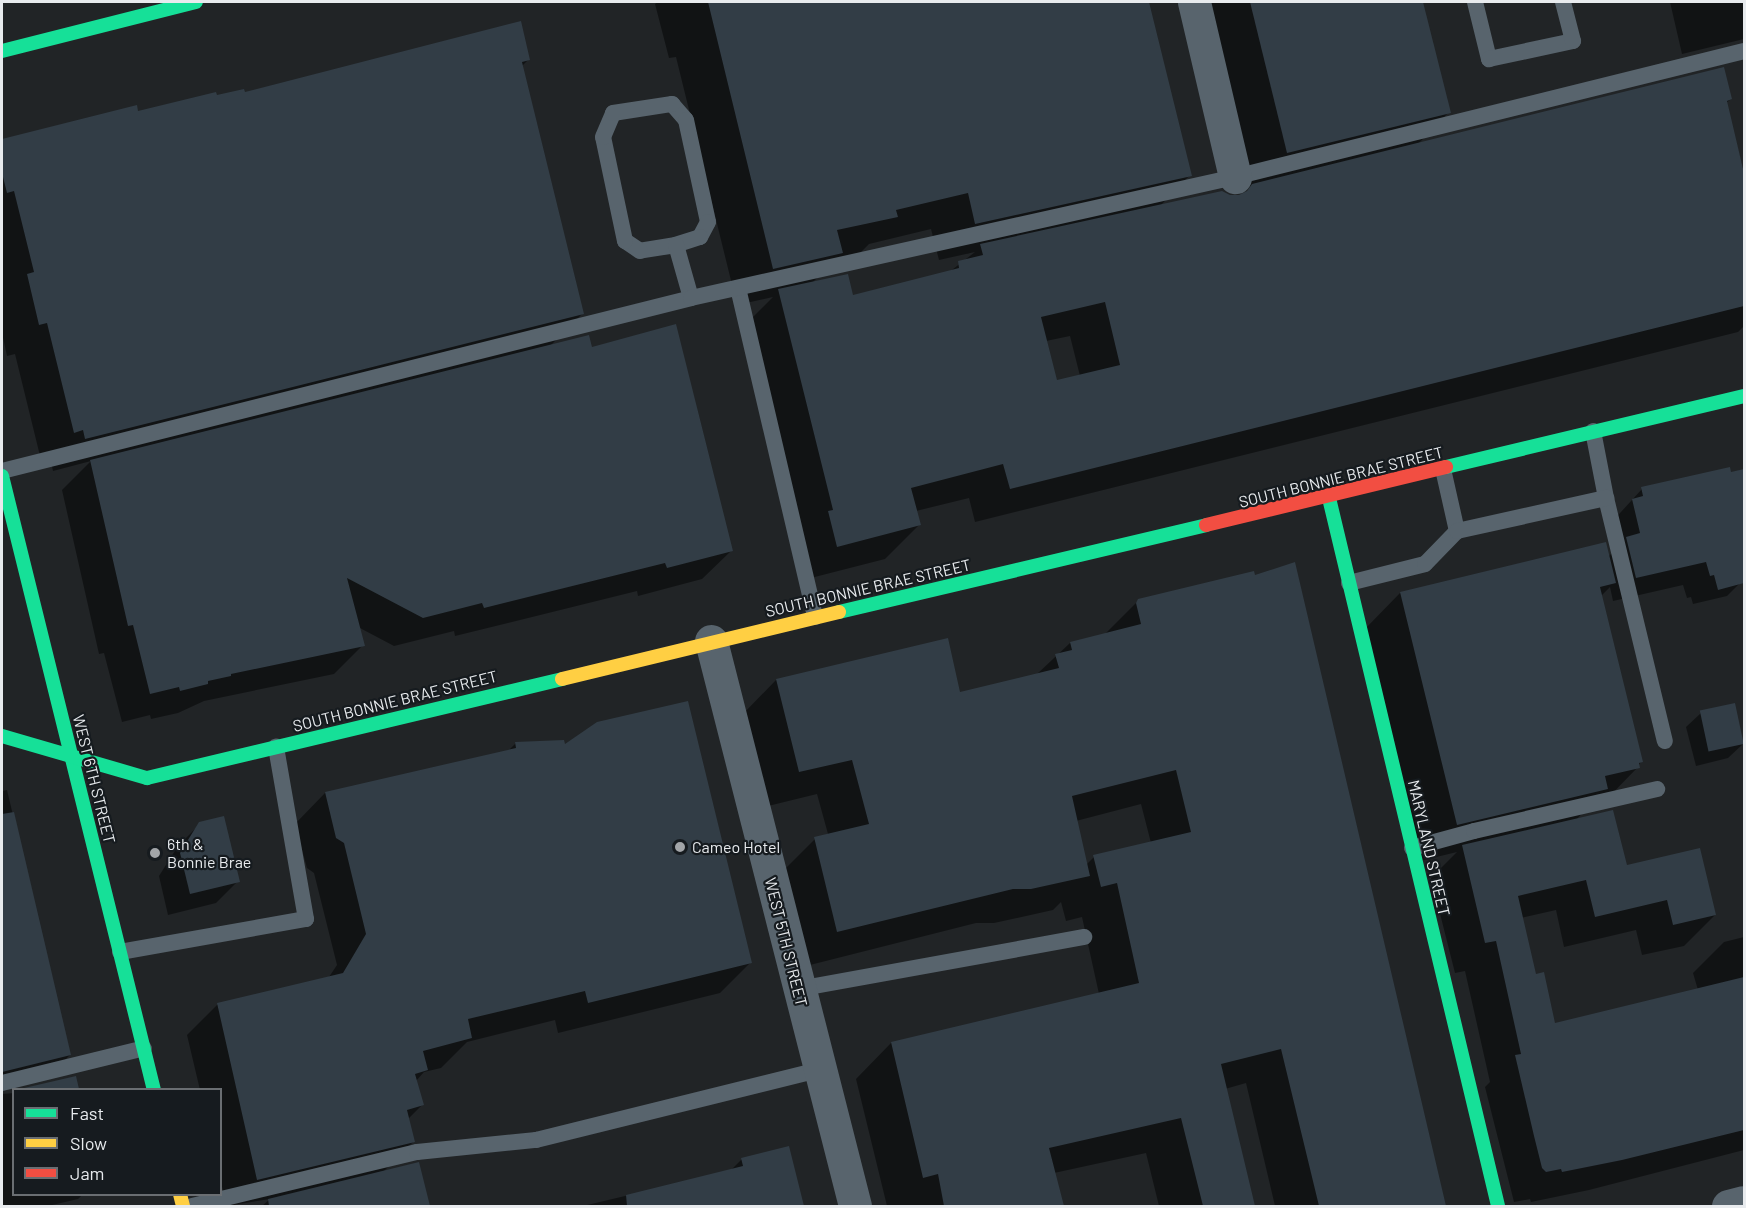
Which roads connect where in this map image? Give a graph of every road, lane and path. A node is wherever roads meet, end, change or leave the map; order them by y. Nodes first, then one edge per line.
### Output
1 (196, 2) edge
2 (1194, 2) edge
3 (1475, 2) edge
4 (1563, 2) edge
5 (2, 51) edge
6 (1744, 51) edge
7 (1235, 177) junction
8 (676, 245) junction
9 (738, 288) junction
10 (691, 298) junction
11 (1744, 396) edge
12 (1593, 431) junction
13 (1443, 469) junction
14 (2, 474) edge
15 (1329, 498) junction
16 (1606, 498) junction
17 (1457, 531) junction
18 (1349, 583) junction
19 (815, 617) junction
20 (711, 641) junction
21 (2, 736) edge
22 (1665, 741) dead end
23 (276, 747) junction
24 (72, 756) junction
25 (1657, 789) dead end
26 (1412, 848) junction
27 (1084, 937) dead end
28 (120, 952) junction
29 (798, 989) junction
30 (144, 1048) junction
31 (819, 1070) junction
32 (2, 1083) edge
33 (154, 1088) edge
34 (1744, 1202) edge
35 (192, 1206) edge
36 (855, 1206) edge
37 (1498, 1206) edge
38 (1728, 1206) edge

1 - 5 street
2 - 7 street
3 - 4 lane
6 - 7 lane
7 - 9 lane
8 - 8 lane
8 - 10 lane
9 - 10 lane
9 - 19 lane
10 - 14 lane
11 - 12 street, SOUTH BONNIE BRAE STREET
12 - 13 street, SOUTH BONNIE BRAE STREET
12 - 16 lane
13 - 15 street, SOUTH BONNIE BRAE STREET
13 - 17 lane
14 - 24 street, WEST 6TH STREET
15 - 18 street, MARYLAND STREET
15 - 19 street, SOUTH BONNIE BRAE STREET
16 - 17 lane
16 - 22 lane
17 - 18 lane
18 - 26 street, MARYLAND STREET
19 - 20 street, SOUTH BONNIE BRAE STREET
20 - 23 street, SOUTH BONNIE BRAE STREET
20 - 29 street, WEST 5TH STREET
21 - 24 street, SOUTH BONNIE BRAE STREET
23 - 24 street, SOUTH BONNIE BRAE STREET
23 - 28 lane
24 - 28 street, WEST 6TH STREET
25 - 26 lane
26 - 37 street, MARYLAND STREET
27 - 29 lane
28 - 30 street, WEST 6TH STREET
29 - 31 street, WEST 5TH STREET
30 - 32 lane
30 - 33 street, WEST 6TH STREET
31 - 35 lane
31 - 36 street, WEST 5TH STREET
34 - 38 street

